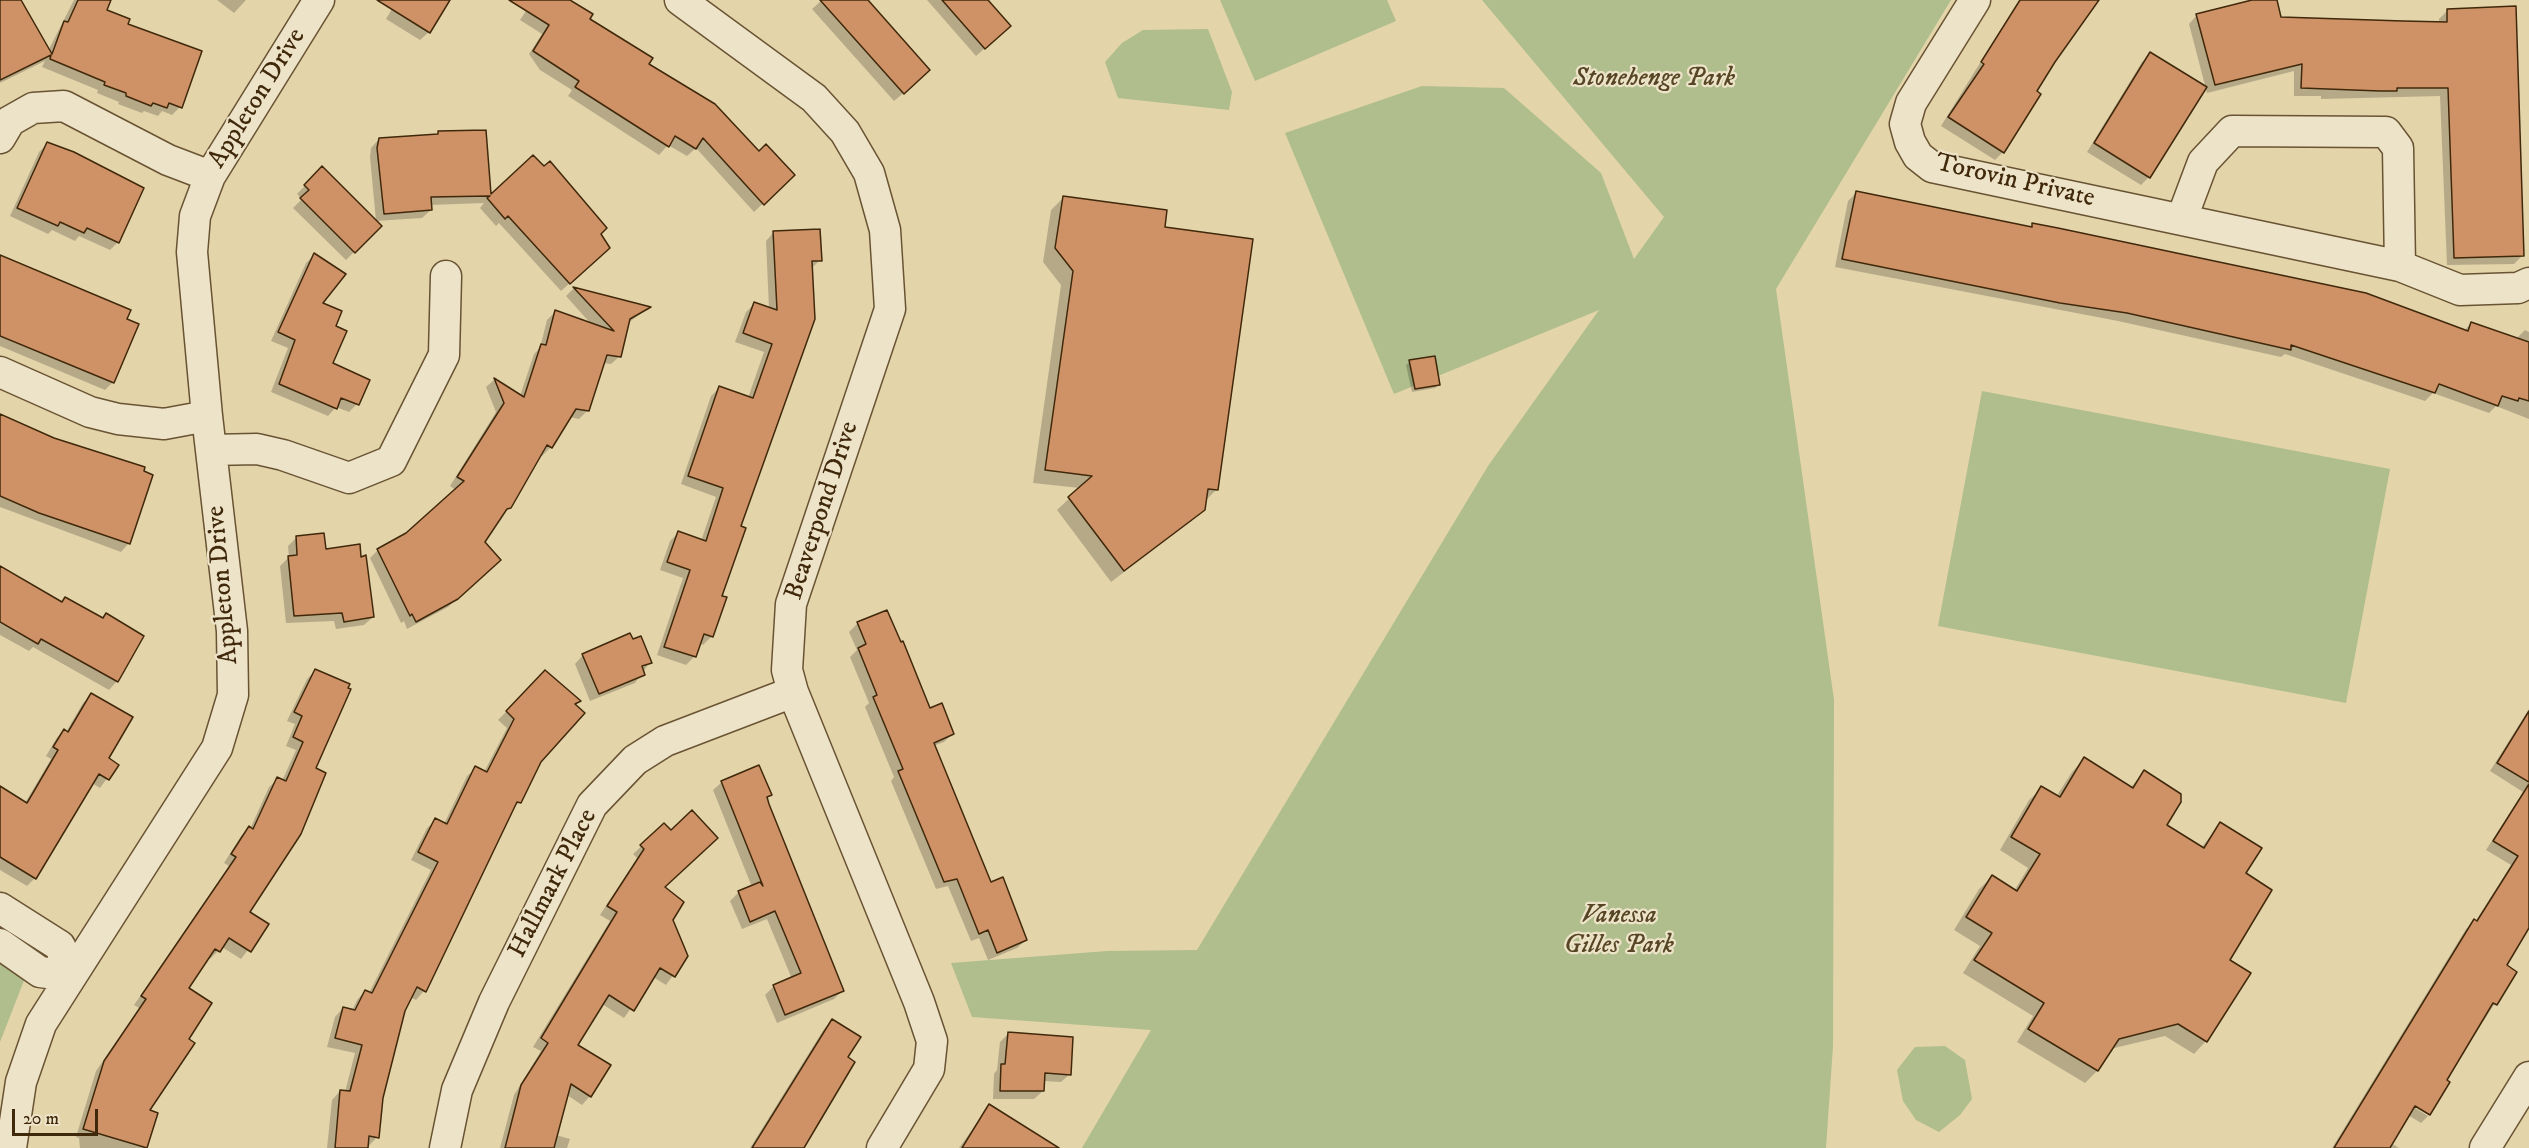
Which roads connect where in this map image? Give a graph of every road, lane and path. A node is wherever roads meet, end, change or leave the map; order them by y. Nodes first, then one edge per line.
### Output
1 (319, 0) edge
2 (680, 0) edge
3 (1975, 0) edge
4 (0, 138) edge
5 (210, 176) junction
6 (2182, 218) junction
7 (2400, 266) junction
8 (446, 276) dead end
9 (2529, 283) edge
10 (0, 372) edge
11 (207, 416) junction
12 (211, 450) junction
13 (793, 692) junction
14 (0, 908) edge
15 (0, 944) edge
16 (71, 976) junction
17 (2529, 1077) edge
18 (11, 1148) edge
19 (445, 1148) edge
20 (882, 1148) edge
21 (2485, 1148) edge

1 - 5 street, Appleton Drive
2 - 13 street, Beaverpond Drive
3 - 6 street, Torovin Private
4 - 5 street
5 - 11 street, Appleton Drive
6 - 7 street, Torovin Private
6 - 7 street
7 - 9 street, Torovin Private
8 - 12 street
10 - 11 street
11 - 12 street, Appleton Drive
12 - 16 street, Appleton Drive
13 - 19 street, Hallmark Place
13 - 20 street, Beaverpond Drive
14 - 16 street
15 - 16 street
16 - 18 street, Appleton Drive
17 - 21 street

